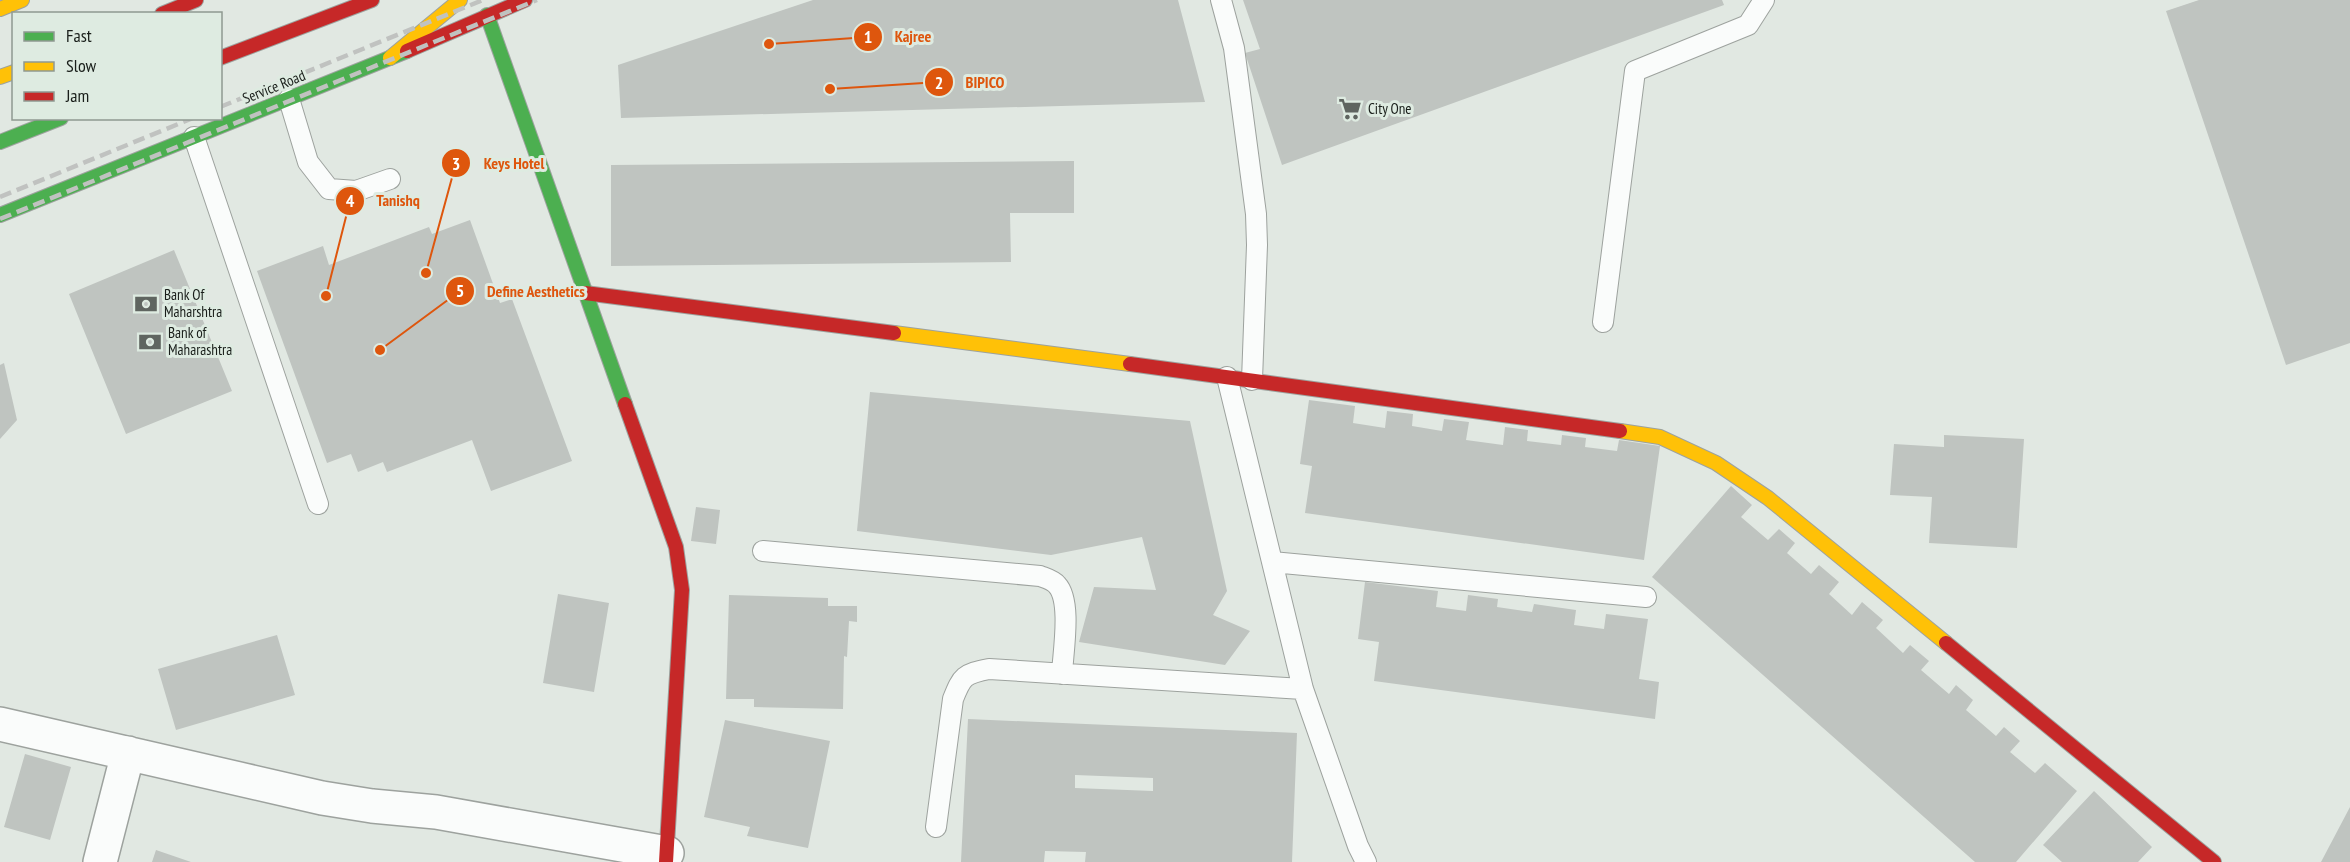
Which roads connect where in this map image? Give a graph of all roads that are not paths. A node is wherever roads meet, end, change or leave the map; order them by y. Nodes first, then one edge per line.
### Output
1 (22, 0) edge
2 (196, 0) edge
3 (372, 0) edge
4 (460, 0) edge
5 (525, 0) edge
6 (1221, 0) edge
7 (1764, 0) edge
8 (0, 9) edge
9 (167, 12) edge
10 (488, 15) junction
11 (222, 57) edge
12 (390, 58) junction
13 (289, 99) junction
14 (56, 120) edge
15 (194, 137) junction
16 (0, 142) edge
17 (390, 179) dead end
18 (0, 215) edge
19 (585, 293) junction
20 (1603, 322) dead end
21 (1227, 377) junction
22 (1252, 380) junction
23 (318, 504) dead end
24 (763, 551) dead end
25 (1272, 562) junction
26 (1646, 597) dead end
27 (1062, 674) junction
28 (1303, 689) junction
29 (0, 724) edge
30 (128, 753) junction
31 (936, 827) dead end
32 (666, 857) edge
33 (100, 862) edge
34 (1366, 862) edge
35 (2214, 862) edge

1 - 8 main road
2 - 9 main road
3 - 11 main road
4 - 12 main road
5 - 10 main road, Service Road
6 - 22 lane
7 - 20 lane
10 - 12 main road, Service Road
10 - 19 main road
12 - 13 main road, Service Road
13 - 15 main road, Service Road
13 - 17 lane
14 - 16 main road
15 - 18 main road, Service Road
15 - 23 lane
19 - 21 main road
19 - 32 main road
21 - 22 main road
21 - 25 lane
22 - 35 main road
24 - 27 lane
25 - 26 lane
25 - 28 lane
27 - 28 lane
27 - 31 lane
28 - 34 lane
29 - 30 street
30 - 32 street
30 - 33 street

